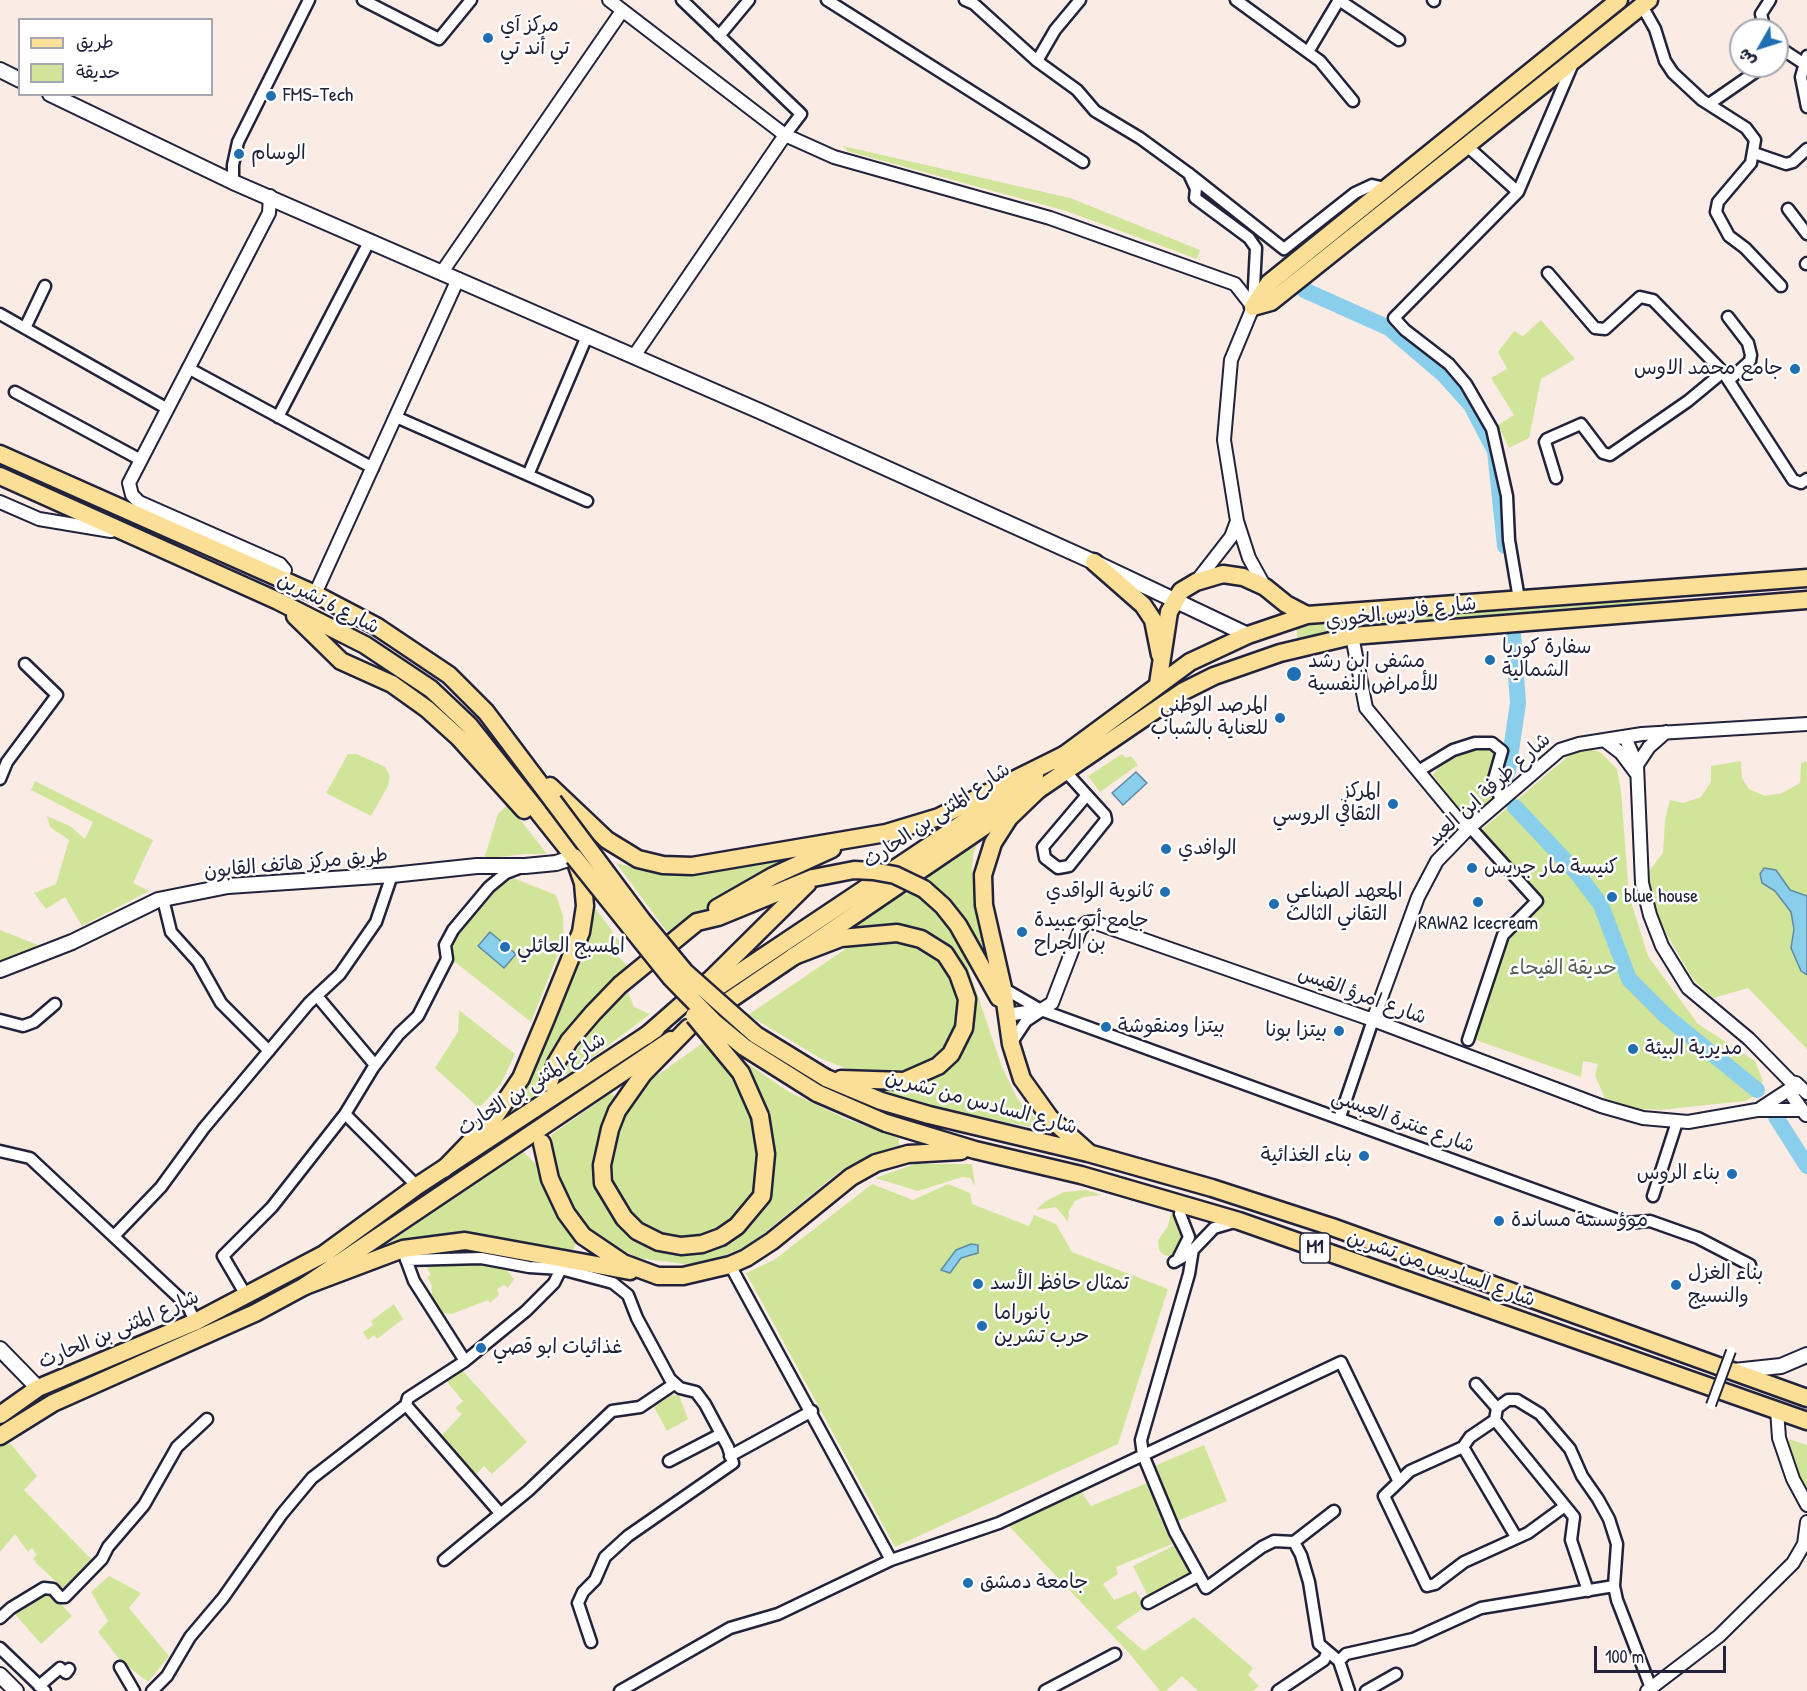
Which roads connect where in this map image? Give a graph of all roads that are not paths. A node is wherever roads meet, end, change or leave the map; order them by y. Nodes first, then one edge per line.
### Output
1 (309, 0) edge
2 (363, 0) edge
3 (471, 0) edge
4 (609, 0) edge
5 (682, 0) edge
6 (749, 0) edge
7 (827, 0) edge
8 (965, 0) edge
9 (1080, 0) edge
10 (1236, 0) edge
11 (1339, 0) edge
12 (1619, 0) edge
13 (1769, 0) edge
14 (1646, 3) edge
15 (622, 10) junction
16 (1762, 18) edge
17 (719, 36) junction
18 (1399, 40) dead end
19 (1308, 52) junction
20 (1789, 54) edge
21 (1805, 60) edge
22 (1037, 61) junction
23 (1575, 61) junction
24 (0, 70) edge
25 (1747, 78) edge
26 (18, 79) edge
27 (54, 96) edge
28 (1353, 101) dead end
29 (1709, 104) junction
30 (1807, 107) edge
31 (785, 135) junction
32 (1467, 146) junction
33 (1807, 149) edge
34 (1754, 153) junction
35 (1083, 162) dead end
36 (1188, 172) junction
37 (234, 182) junction
38 (1398, 188) junction
39 (1518, 192) junction
40 (270, 196) junction
41 (1788, 209) dead end
42 (1807, 234) edge
43 (370, 240) junction
44 (442, 272) junction
45 (1548, 273) dead end
46 (458, 279) junction
47 (45, 286) dead end
48 (1781, 286) dead end
49 (1252, 307) junction
50 (1728, 317) dead end
51 (2, 319) edge
52 (25, 328) junction
53 (587, 336) junction
54 (634, 356) junction
55 (188, 368) junction
56 (1726, 376) junction
57 (15, 392) dead end
58 (166, 408) junction
59 (278, 417) junction
60 (396, 417) junction
61 (0, 454) edge
62 (139, 459) junction
63 (373, 468) junction
64 (528, 475) junction
65 (0, 476) edge
66 (1556, 478) dead end
67 (1807, 479) edge
68 (587, 501) dead end
69 (0, 502) edge
70 (1237, 521) junction
71 (133, 535) junction
72 (1094, 562) junction
73 (1807, 578) edge
74 (282, 580) junction
75 (1196, 582) junction
76 (1265, 587) junction
77 (315, 594) junction
78 (1519, 599) junction
79 (1174, 600) junction
80 (1807, 600) edge
81 (279, 601) junction
82 (1307, 615) junction
83 (1248, 635) junction
84 (1352, 636) junction
85 (1280, 653) junction
86 (24, 664) dead end
87 (1163, 664) junction
88 (1158, 684) junction
89 (1807, 724) edge
90 (1666, 731) junction
91 (1625, 737) junction
92 (1604, 740) junction
93 (1068, 753) junction
94 (524, 762) junction
95 (1637, 769) junction
96 (1420, 770) junction
97 (1066, 772) junction
98 (0, 779) edge
99 (1038, 790) junction
100 (1087, 795) junction
101 (554, 801) joint
102 (1501, 801) junction
103 (1469, 829) junction
104 (847, 841) junction
105 (570, 852) junction
106 (525, 866) junction
107 (392, 875) junction
108 (813, 878) junction
109 (164, 899) junction
110 (697, 922) junction
111 (629, 926) junction
112 (795, 956) junction
113 (0, 970) edge
114 (1003, 988) junction
115 (317, 996) junction
116 (56, 1004) dead end
117 (1041, 1010) junction
118 (1006, 1015) junction
119 (0, 1020) edge
120 (1373, 1020) junction
121 (688, 1028) junction
122 (646, 1036) junction
123 (1468, 1040) dead end
124 (1011, 1044) junction
125 (269, 1051) junction
126 (375, 1065) junction
127 (826, 1078) junction
128 (549, 1083) dead end
129 (1790, 1085) junction
130 (1806, 1090) edge
131 (1757, 1110) junction
132 (1805, 1112) edge
133 (345, 1114) junction
134 (1340, 1117) junction
135 (1677, 1122) junction
136 (542, 1143) dead end
137 (975, 1150) junction
138 (0, 1151) edge
139 (1088, 1153) junction
140 (444, 1169) junction
141 (417, 1186) junction
142 (1653, 1196) dead end
143 (1181, 1204) junction
144 (1239, 1221) junction
145 (114, 1236) junction
146 (1193, 1250) junction
147 (404, 1254) junction
148 (730, 1265) junction
149 (1750, 1265) dead end
150 (561, 1269) junction
151 (658, 1276) junction
152 (305, 1286) junction
153 (247, 1297) junction
154 (195, 1322) junction
155 (0, 1349) edge
156 (1731, 1351) dead end
157 (1807, 1355) edge
158 (465, 1361) junction
159 (1730, 1371) junction
160 (674, 1384) junction
161 (1476, 1384) dead end
162 (38, 1388) junction
163 (1807, 1398) edge
164 (406, 1404) junction
165 (1711, 1404) dead end
166 (1497, 1408) junction
167 (1777, 1410) junction
168 (812, 1411) junction
169 (0, 1415) edge
170 (207, 1419) dead end
171 (1496, 1420) junction
172 (1807, 1421) edge
173 (721, 1434) junction
174 (0, 1436) edge
175 (1463, 1447) junction
176 (1143, 1455) junction
177 (730, 1456) junction
178 (669, 1461) dead end
179 (1398, 1480) junction
180 (1807, 1505) edge
181 (1565, 1506) junction
182 (1334, 1511) dead end
183 (500, 1513) junction
184 (1807, 1522) edge
185 (1516, 1537) junction
186 (1294, 1542) junction
187 (1805, 1546) edge
188 (444, 1560) dead end
189 (891, 1560) junction
190 (1198, 1576) junction
191 (1614, 1586) junction
192 (1588, 1591) junction
193 (1148, 1603) dead end
194 (0, 1618) edge
195 (591, 1642) dead end
196 (0, 1648) edge
197 (1327, 1653) junction
198 (1115, 1654) dead end
199 (1339, 1661) junction
200 (120, 1667) dead end
201 (69, 1669) dead end
202 (1396, 1674) dead end
203 (0, 1675) edge
204 (42, 1689) edge
205 (1649, 1689) edge
206 (16, 1691) edge
207 (134, 1691) edge
208 (152, 1691) edge
209 (620, 1691) edge
210 (1045, 1691) edge
211 (1278, 1691) edge
212 (1349, 1691) edge
213 (1366, 1691) edge

1 - 37 street
2 - 3 street
4 - 15 street
5 - 17 street
6 - 17 street
7 - 35 street
8 - 22 street
9 - 22 street
10 - 19 street
11 - 18 street
11 - 19 street
12 - 38 main road
13 - 16 street
14 - 23 main road
14 - 29 street
15 - 31 street
15 - 44 street
17 - 31 street
19 - 28 street
20 - 21 street
21 - 30 street
22 - 36 street
23 - 32 main road
23 - 39 street
24 - 26 main road
25 - 29 street
27 - 37 main road
29 - 34 street
31 - 49 street
31 - 54 street
32 - 38 main road
32 - 39 street
33 - 34 street
34 - 48 street
36 - 38 street
36 - 49 street
37 - 40 main road
38 - 49 main road
39 - 78 street
40 - 43 main road
40 - 55 street
41 - 42 street
43 - 44 main road
43 - 59 street
44 - 46 main road
45 - 56 street
46 - 53 main road
46 - 60 street
47 - 52 street
49 - 70 street
50 - 56 street
51 - 52 street
52 - 58 street
53 - 54 main road
53 - 64 street
54 - 72 main road
55 - 58 street
55 - 59 street
56 - 66 street
56 - 67 street
57 - 62 street
58 - 62 street
59 - 63 street
60 - 63 street
60 - 64 street
61 - 74 main road, شارع 6 تشرين
62 - 74 street
63 - 77 street
64 - 68 street
65 - 71 main road, شارع 6 تشرين
69 - 71 street
70 - 75 street
70 - 76 street
71 - 81 main road, شارع 6 تشرين
72 - 79 main road
72 - 87 main road
73 - 78 main road, شارع فارس الخوري
74 - 77 main road, شارع 6 تشرين
75 - 76 main road
75 - 79 main road
76 - 82 main road
77 - 94 main road, شارع 6 تشرين
78 - 82 main road, شارع فارس الخوري
79 - 83 main road
79 - 87 main road
80 - 84 main road, شارع فارس الخوري
81 - 105 main road
81 - 105 main road, شارع 6 تشرين
82 - 83 main road, شارع فارس الخوري
83 - 85 main road
83 - 88 main road, شارع فارس الخوري
84 - 85 main road, شارع فارس الخوري
84 - 96 street
85 - 97 main road, شارع فارس الخوري
86 - 98 street
87 - 88 main road
88 - 93 main road, شارع فارس الخوري
89 - 90 street, شارع طرفة ابن العبد
90 - 91 street, شارع طرفة ابن العبد
90 - 95 street
91 - 92 street, شارع طرفة ابن العبد
91 - 95 street
92 - 95 street
92 - 102 street, شارع طرفة ابن العبد
93 - 104 main road
93 - 122 main road, شارع المثنى بن الحارث
94 - 101 main road, شارع 6 تشرين
94 - 104 main road
95 - 129 street
96 - 102 street
96 - 103 street
97 - 99 main road, شارع فارس الخوري
97 - 100 street
99 - 112 main road
99 - 114 main road
100 - 100 street
101 - 127 main road, شارع السادس من تشرين, bridge
102 - 103 street, شارع طرفة ابن العبد
103 - 120 street, شارع طرفة ابن العبد
103 - 123 street
104 - 110 main road
105 - 106 main road, طريق مركز هاتف القابون
105 - 111 main road, bridge
105 - 140 main road
106 - 107 main road, طريق مركز هاتف القابون
106 - 126 street
107 - 109 main road, طريق مركز هاتف القابون
107 - 115 street
108 - 110 main road
108 - 118 main road, bridge
108 - 122 main road
109 - 113 main road, طريق مركز هاتف القابون
109 - 125 street
110 - 128 main road
111 - 121 main road, bridge
111 - 137 main road, شارع السادس من تشرين / M1, bridge
112 - 121 main road
112 - 127 main road
114 - 117 street, شارع عنترة العبسي
114 - 118 main road
115 - 125 street
115 - 126 street
116 - 119 street
117 - 118 street
117 - 120 street, شارع امرؤ القيس
117 - 124 street
117 - 134 street, شارع عنترة العبسي
118 - 124 main road
120 - 134 street
120 - 135 street, شارع امرؤ القيس
121 - 152 main road, شارع المثنى بن الحارث
122 - 140 main road, شارع المثنى بن الحارث
124 - 139 main road
125 - 145 street
126 - 133 street
127 - 139 main road, شارع السادس من تشرين / M1
129 - 130 street
129 - 131 street
129 - 132 street
131 - 132 street
131 - 135 street, شارع امرؤ القيس
133 - 141 street
133 - 153 street
134 - 149 street, شارع عنترة العبسي
135 - 142 street
136 - 151 main road
137 - 143 main road, شارع السادس من تشرين / M1
137 - 148 main road
138 - 145 street
139 - 159 main road, شارع السادس من تشرين / M1
140 - 141 main road, شارع المثنى بن الحارث
141 - 153 main road, شارع المثنى بن الحارث
143 - 144 main road, شارع السادس من تشرين / M1
143 - 146 street
144 - 146 street
144 - 167 main road, شارع السادس من تشرين / M1
145 - 154 street
146 - 176 street
147 - 150 street
147 - 151 main road
147 - 152 main road
147 - 158 street
148 - 151 main road
148 - 168 street
150 - 158 street
150 - 160 street
152 - 174 main road, شارع المثنى بن الحارث
153 - 154 main road, شارع المثنى بن الحارث
154 - 162 main road, شارع المثنى بن الحارث
155 - 162 main road
156 - 165 street, bridge
157 - 159 main road
158 - 164 street
159 - 163 main road, شارع السادس من تشرين / M1
160 - 173 street
160 - 183 street
161 - 166 street
162 - 169 main road, شارع المثنى بن الحارث
164 - 183 street
164 - 208 street
166 - 171 street
166 - 191 street
167 - 172 main road, شارع السادس من تشرين / M1
167 - 180 street
168 - 177 street
168 - 189 street
170 - 194 street
171 - 175 street
171 - 181 street
173 - 177 street
173 - 178 street
175 - 179 street
175 - 185 street
176 - 179 street
176 - 189 street
176 - 190 street
177 - 195 street
179 - 185 street
181 - 185 street
181 - 192 street
182 - 186 street
183 - 188 street
184 - 187 street
186 - 190 street
186 - 197 street
187 - 205 street
189 - 209 street
190 - 193 street
191 - 192 street
191 - 205 street
192 - 199 street
196 - 204 street
197 - 199 street
197 - 211 street
198 - 210 street
199 - 212 street
200 - 207 street
201 - 204 street
202 - 213 street
203 - 206 main road

